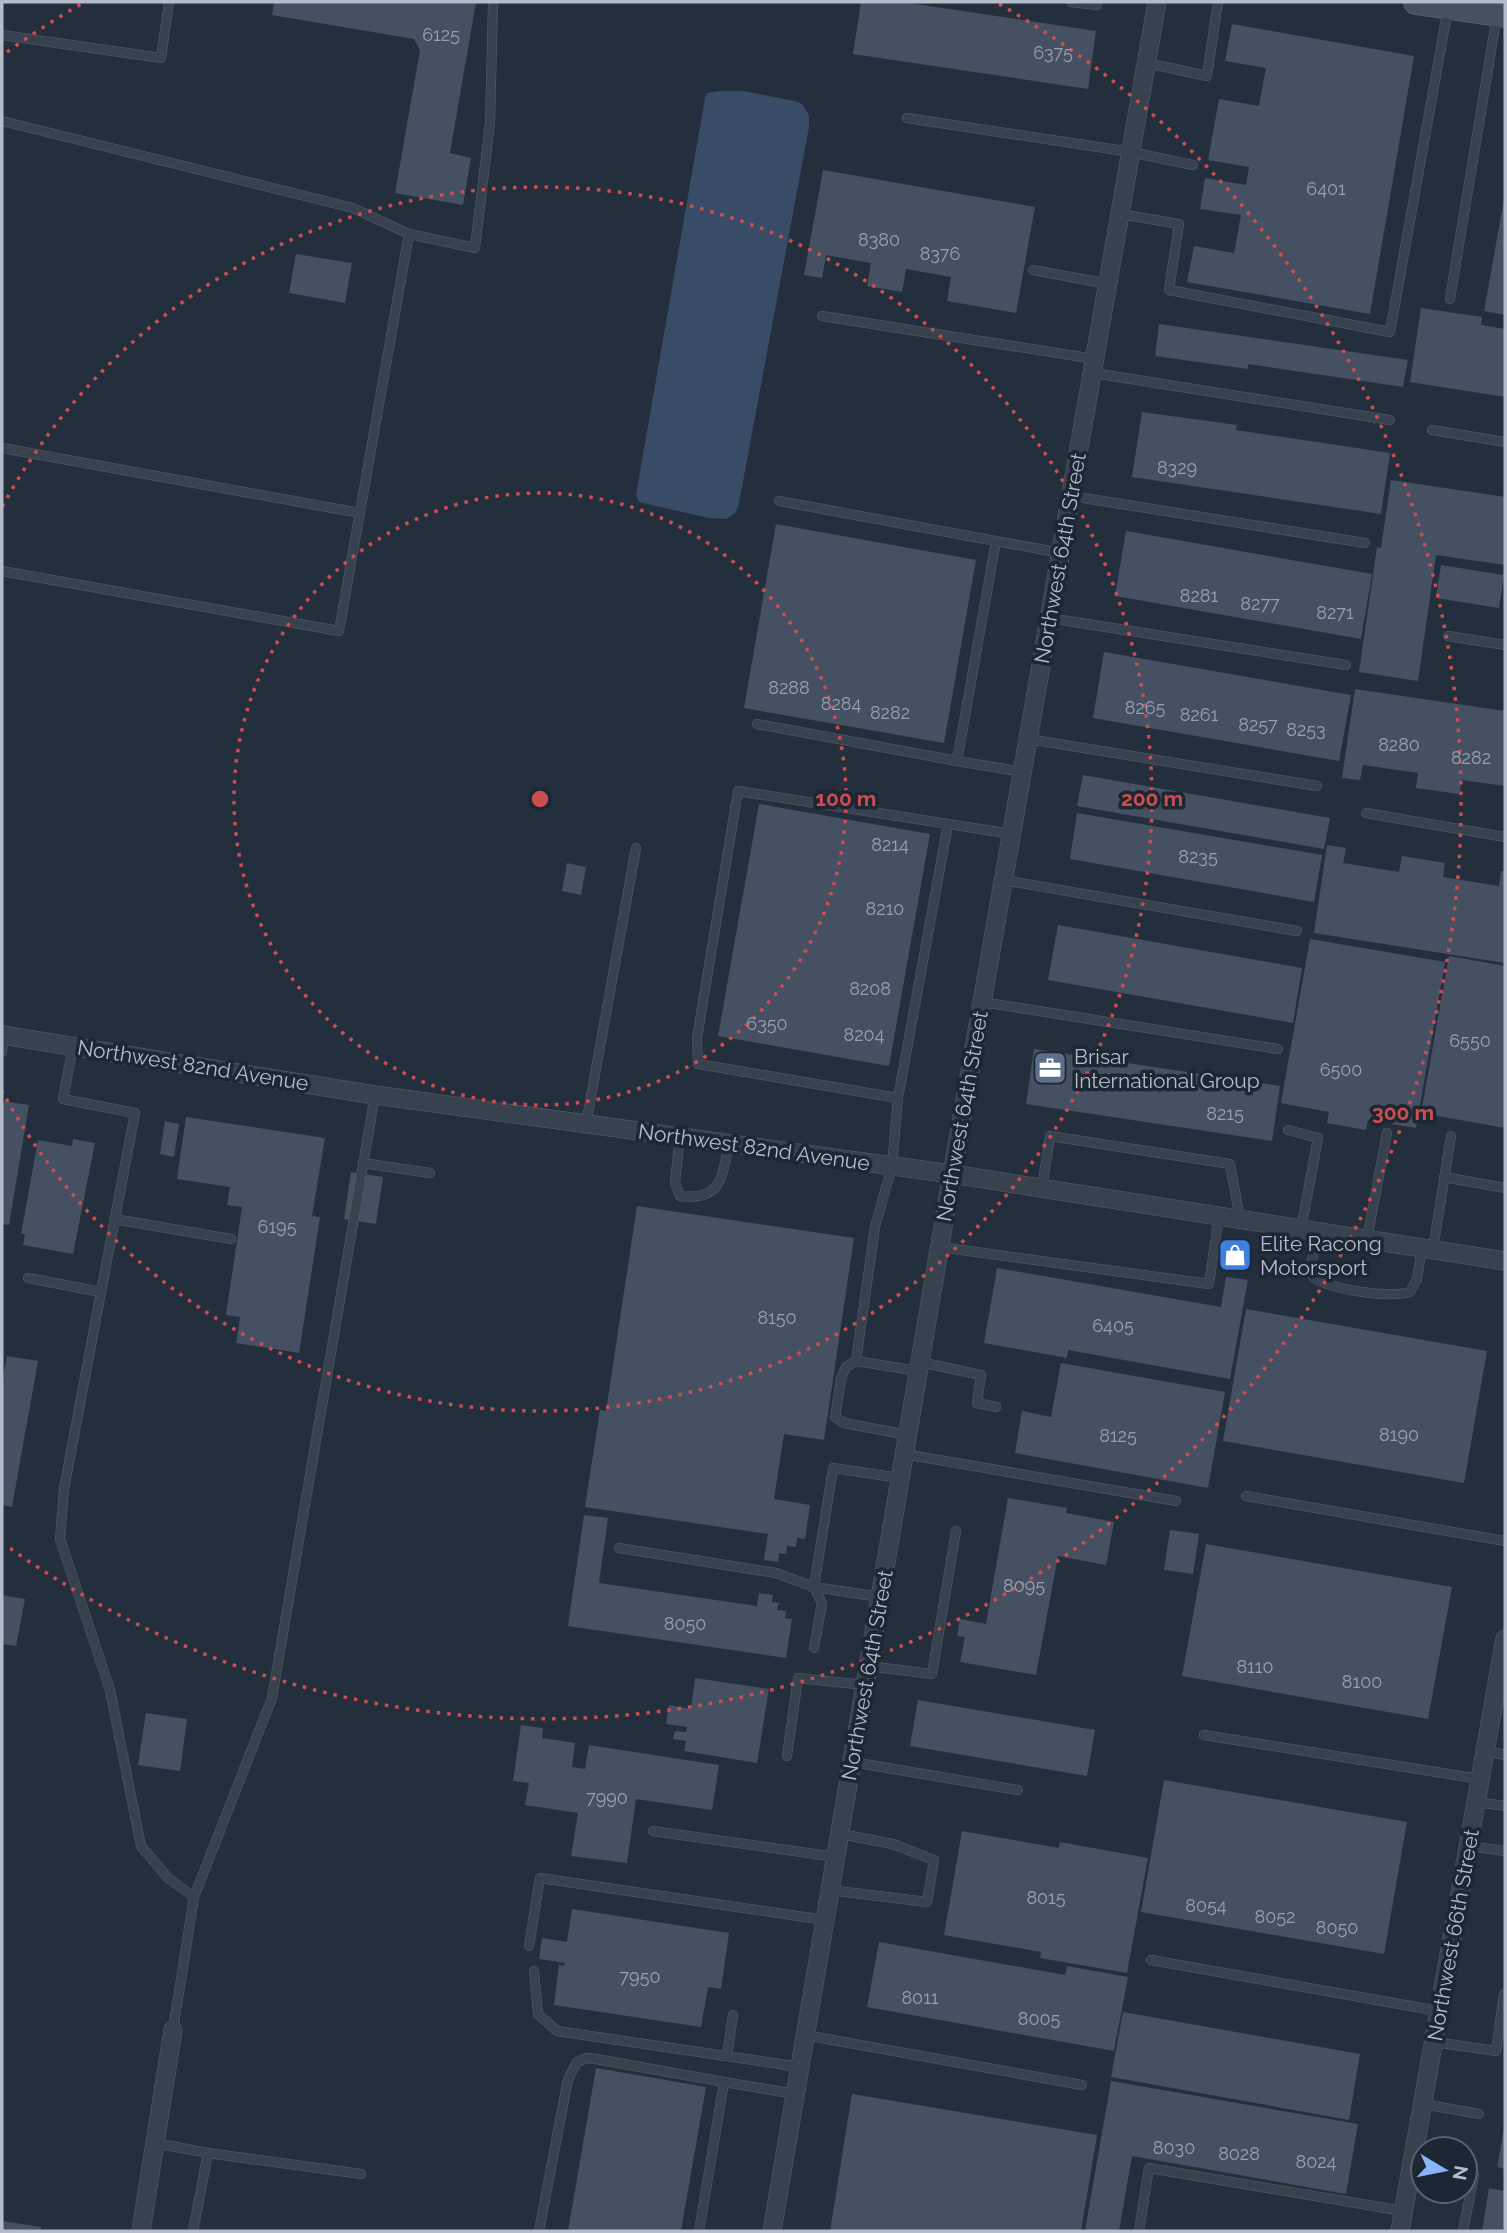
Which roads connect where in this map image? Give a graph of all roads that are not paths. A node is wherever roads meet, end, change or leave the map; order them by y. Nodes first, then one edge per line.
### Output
1 (169, 2) edge
2 (494, 2) edge
3 (1071, 2) edge
4 (1157, 2) edge
5 (1218, 2) edge
6 (1416, 2) edge
7 (1097, 5) dead end
8 (1461, 6) edge
9 (1501, 14) edge
10 (2, 35) edge
11 (1147, 63) junction
12 (907, 118) dead end
13 (2, 121) edge
14 (1131, 152) junction
15 (1193, 165) dead end
16 (1120, 214) junction
17 (409, 234) junction
18 (1033, 270) dead end
19 (1108, 284) junction
20 (1450, 299) dead end
21 (822, 316) dead end
22 (1094, 366) junction
23 (1390, 420) dead end
24 (1432, 430) dead end
25 (1505, 442) edge
26 (2, 448) edge
27 (1071, 496) junction
28 (779, 500) dead end
29 (360, 513) junction
30 (996, 541) junction
31 (1365, 543) dead end
32 (1061, 553) junction
33 (2, 571) edge
34 (1049, 618) junction
35 (1448, 636) dead end
36 (1505, 645) edge
37 (1346, 665) dead end
38 (757, 724) dead end
39 (1028, 739) junction
40 (957, 761) junction
41 (1023, 772) junction
42 (1317, 786) dead end
43 (1366, 813) dead end
44 (948, 824) junction
45 (1012, 834) junction
46 (1505, 837) edge
47 (636, 848) dead end
48 (1003, 880) junction
49 (1297, 931) dead end
50 (982, 1002) junction
51 (2, 1041) edge
52 (73, 1046) junction
53 (1278, 1049) dead end
54 (375, 1094) junction
55 (898, 1098) junction
56 (586, 1124) junction
57 (1288, 1130) dead end
58 (1387, 1133) dead end
59 (680, 1136) junction
60 (1451, 1136) dead end
61 (729, 1143) junction
62 (363, 1163) junction
63 (892, 1166) junction
64 (430, 1173) dead end
65 (952, 1174) junction
66 (1444, 1177) junction
67 (1041, 1188) junction
68 (1505, 1188) edge
69 (1219, 1216) junction
70 (114, 1219) junction
71 (1240, 1219) junction
72 (1309, 1230) junction
73 (231, 1239) dead end
74 (1367, 1239) junction
75 (940, 1247) junction
76 (1427, 1248) junction
77 (1505, 1261) edge
78 (27, 1278) dead end
79 (101, 1292) junction
80 (856, 1361) junction
81 (919, 1367) junction
82 (996, 1407) dead end
83 (908, 1435) junction
84 (904, 1454) junction
85 (900, 1478) junction
86 (1246, 1496) dead end
87 (1176, 1502) dead end
88 (956, 1531) dead end
89 (1505, 1541) edge
90 (618, 1548) dead end
91 (814, 1587) junction
92 (880, 1597) junction
93 (1505, 1645) edge
94 (814, 1648) dead end
95 (868, 1666) junction
96 (865, 1685) junction
97 (1498, 1717) edge
98 (1204, 1735) dead end
99 (1486, 1751) junction
100 (1505, 1755) edge
101 (788, 1756) dead end
102 (852, 1762) junction
103 (1480, 1779) junction
104 (1018, 1790) dead end
105 (1476, 1802) junction
106 (1505, 1806) edge
107 (653, 1831) dead end
108 (840, 1834) junction
109 (1468, 1846) junction
110 (1505, 1851) edge
111 (836, 1857) junction
112 (830, 1890) junction
113 (194, 1897) junction
114 (825, 1920) junction
115 (530, 1946) dead end
116 (1151, 1960) dead end
117 (534, 1971) dead end
118 (1504, 1994) edge
119 (1439, 2011) junction
120 (733, 2015) dead end
121 (173, 2030) joint
122 (805, 2035) junction
123 (1434, 2042) junction
124 (727, 2056) junction
125 (800, 2067) junction
126 (724, 2082) junction
127 (1082, 2085) dead end
128 (795, 2094) junction
129 (1423, 2104) junction
130 (1479, 2114) dead end
131 (1420, 2135) edge
132 (155, 2143) junction
133 (208, 2153) junction
134 (361, 2174) dead end
135 (1409, 2194) edge
136 (1469, 2205) edge
137 (1404, 2211) junction
138 (141, 2231) edge
139 (193, 2231) edge
140 (539, 2231) edge
141 (699, 2231) edge
142 (772, 2231) edge
143 (1139, 2231) edge
144 (1400, 2231) edge
145 (1463, 2231) edge

1 - 10 lane
2 - 17 lane
3 - 7 lane
4 - 11 street, Northwest 64th Street
5 - 11 lane
6 - 8 street
8 - 9 street
8 - 16 lane
9 - 20 lane
11 - 14 street, Northwest 64th Street
12 - 14 lane
13 - 17 lane
14 - 15 lane
14 - 16 street, Northwest 64th Street
16 - 19 street, Northwest 64th Street
17 - 29 lane
18 - 19 lane
19 - 22 street, Northwest 64th Street
21 - 22 lane
22 - 23 lane
22 - 27 street, Northwest 64th Street
24 - 25 lane
26 - 29 lane
27 - 31 lane
27 - 32 street, Northwest 64th Street
28 - 30 lane
29 - 33 lane
30 - 32 lane
30 - 40 lane
32 - 34 street, Northwest 64th Street
34 - 37 lane
34 - 39 street, Northwest 64th Street
35 - 36 lane
38 - 40 lane
39 - 41 street, Northwest 64th Street
39 - 42 lane
40 - 41 lane
41 - 45 street, Northwest 64th Street
43 - 46 lane
44 - 45 lane
44 - 55 lane
44 - 55 lane
45 - 48 street, Northwest 64th Street
47 - 56 lane
48 - 49 lane
48 - 50 street, Northwest 64th Street
50 - 53 lane
50 - 65 street, Northwest 64th Street
51 - 52 street, Northwest 82nd Avenue
52 - 54 street, Northwest 82nd Avenue
52 - 70 lane
54 - 56 street, Northwest 82nd Avenue
54 - 62 lane
55 - 63 lane
56 - 59 street, Northwest 82nd Avenue
57 - 72 lane
58 - 74 lane
59 - 61 street, Northwest 82nd Avenue
59 - 61 lane
60 - 66 lane
61 - 63 street, Northwest 82nd Avenue
62 - 64 lane
62 - 113 lane
63 - 65 street, Northwest 82nd Avenue
63 - 80 lane
65 - 67 street, Northwest 82nd Avenue
65 - 75 street, Northwest 64th Street
66 - 68 lane
66 - 76 lane
67 - 69 street, Northwest 82nd Avenue
67 - 71 lane
69 - 71 street, Northwest 82nd Avenue
69 - 75 lane
70 - 73 lane
70 - 79 lane
71 - 72 street, Northwest 82nd Avenue
72 - 74 street, Northwest 82nd Avenue
72 - 76 lane
74 - 76 street, Northwest 82nd Avenue
75 - 81 street, Northwest 64th Street
76 - 77 street, Northwest 82nd Avenue
78 - 79 lane
79 - 113 lane
80 - 81 lane
80 - 83 lane
81 - 82 lane
81 - 83 street, Northwest 64th Street
83 - 84 street, Northwest 64th Street
84 - 85 street, Northwest 64th Street
84 - 87 lane
85 - 91 lane
85 - 92 street, Northwest 64th Street
86 - 89 lane
88 - 95 lane
90 - 91 lane
91 - 92 lane
91 - 94 lane
92 - 95 street, Northwest 64th Street
93 - 97 street, Northwest 66th Street
95 - 96 street, Northwest 64th Street
96 - 101 lane
96 - 102 street, Northwest 64th Street
97 - 99 street, Northwest 66th Street
98 - 103 lane
99 - 100 lane
99 - 103 street, Northwest 66th Street
102 - 104 lane
102 - 108 street, Northwest 64th Street
103 - 105 street, Northwest 66th Street
105 - 106 lane
105 - 109 street, Northwest 66th Street
107 - 111 lane
108 - 111 street, Northwest 64th Street
108 - 112 lane
109 - 110 lane
109 - 119 street, Northwest 66th Street
111 - 112 street, Northwest 64th Street
112 - 114 street, Northwest 64th Street
113 - 121 lane
114 - 115 lane
114 - 122 street, Northwest 64th Street
116 - 119 lane
117 - 124 lane
118 - 123 lane
119 - 123 street, Northwest 66th Street
120 - 124 lane
121 - 132 street
122 - 125 street, Northwest 64th Street
122 - 127 lane
123 - 129 street, Northwest 66th Street
124 - 125 lane
125 - 128 street, Northwest 64th Street
126 - 128 lane
126 - 140 lane
126 - 141 lane
128 - 142 street, Northwest 64th Street
129 - 130 lane
129 - 131 street, Northwest 66th Street
132 - 133 lane
132 - 138 street
133 - 134 lane
133 - 139 lane
135 - 137 street, Northwest 66th Street
136 - 145 lane
137 - 143 lane
137 - 144 street, Northwest 66th Street

